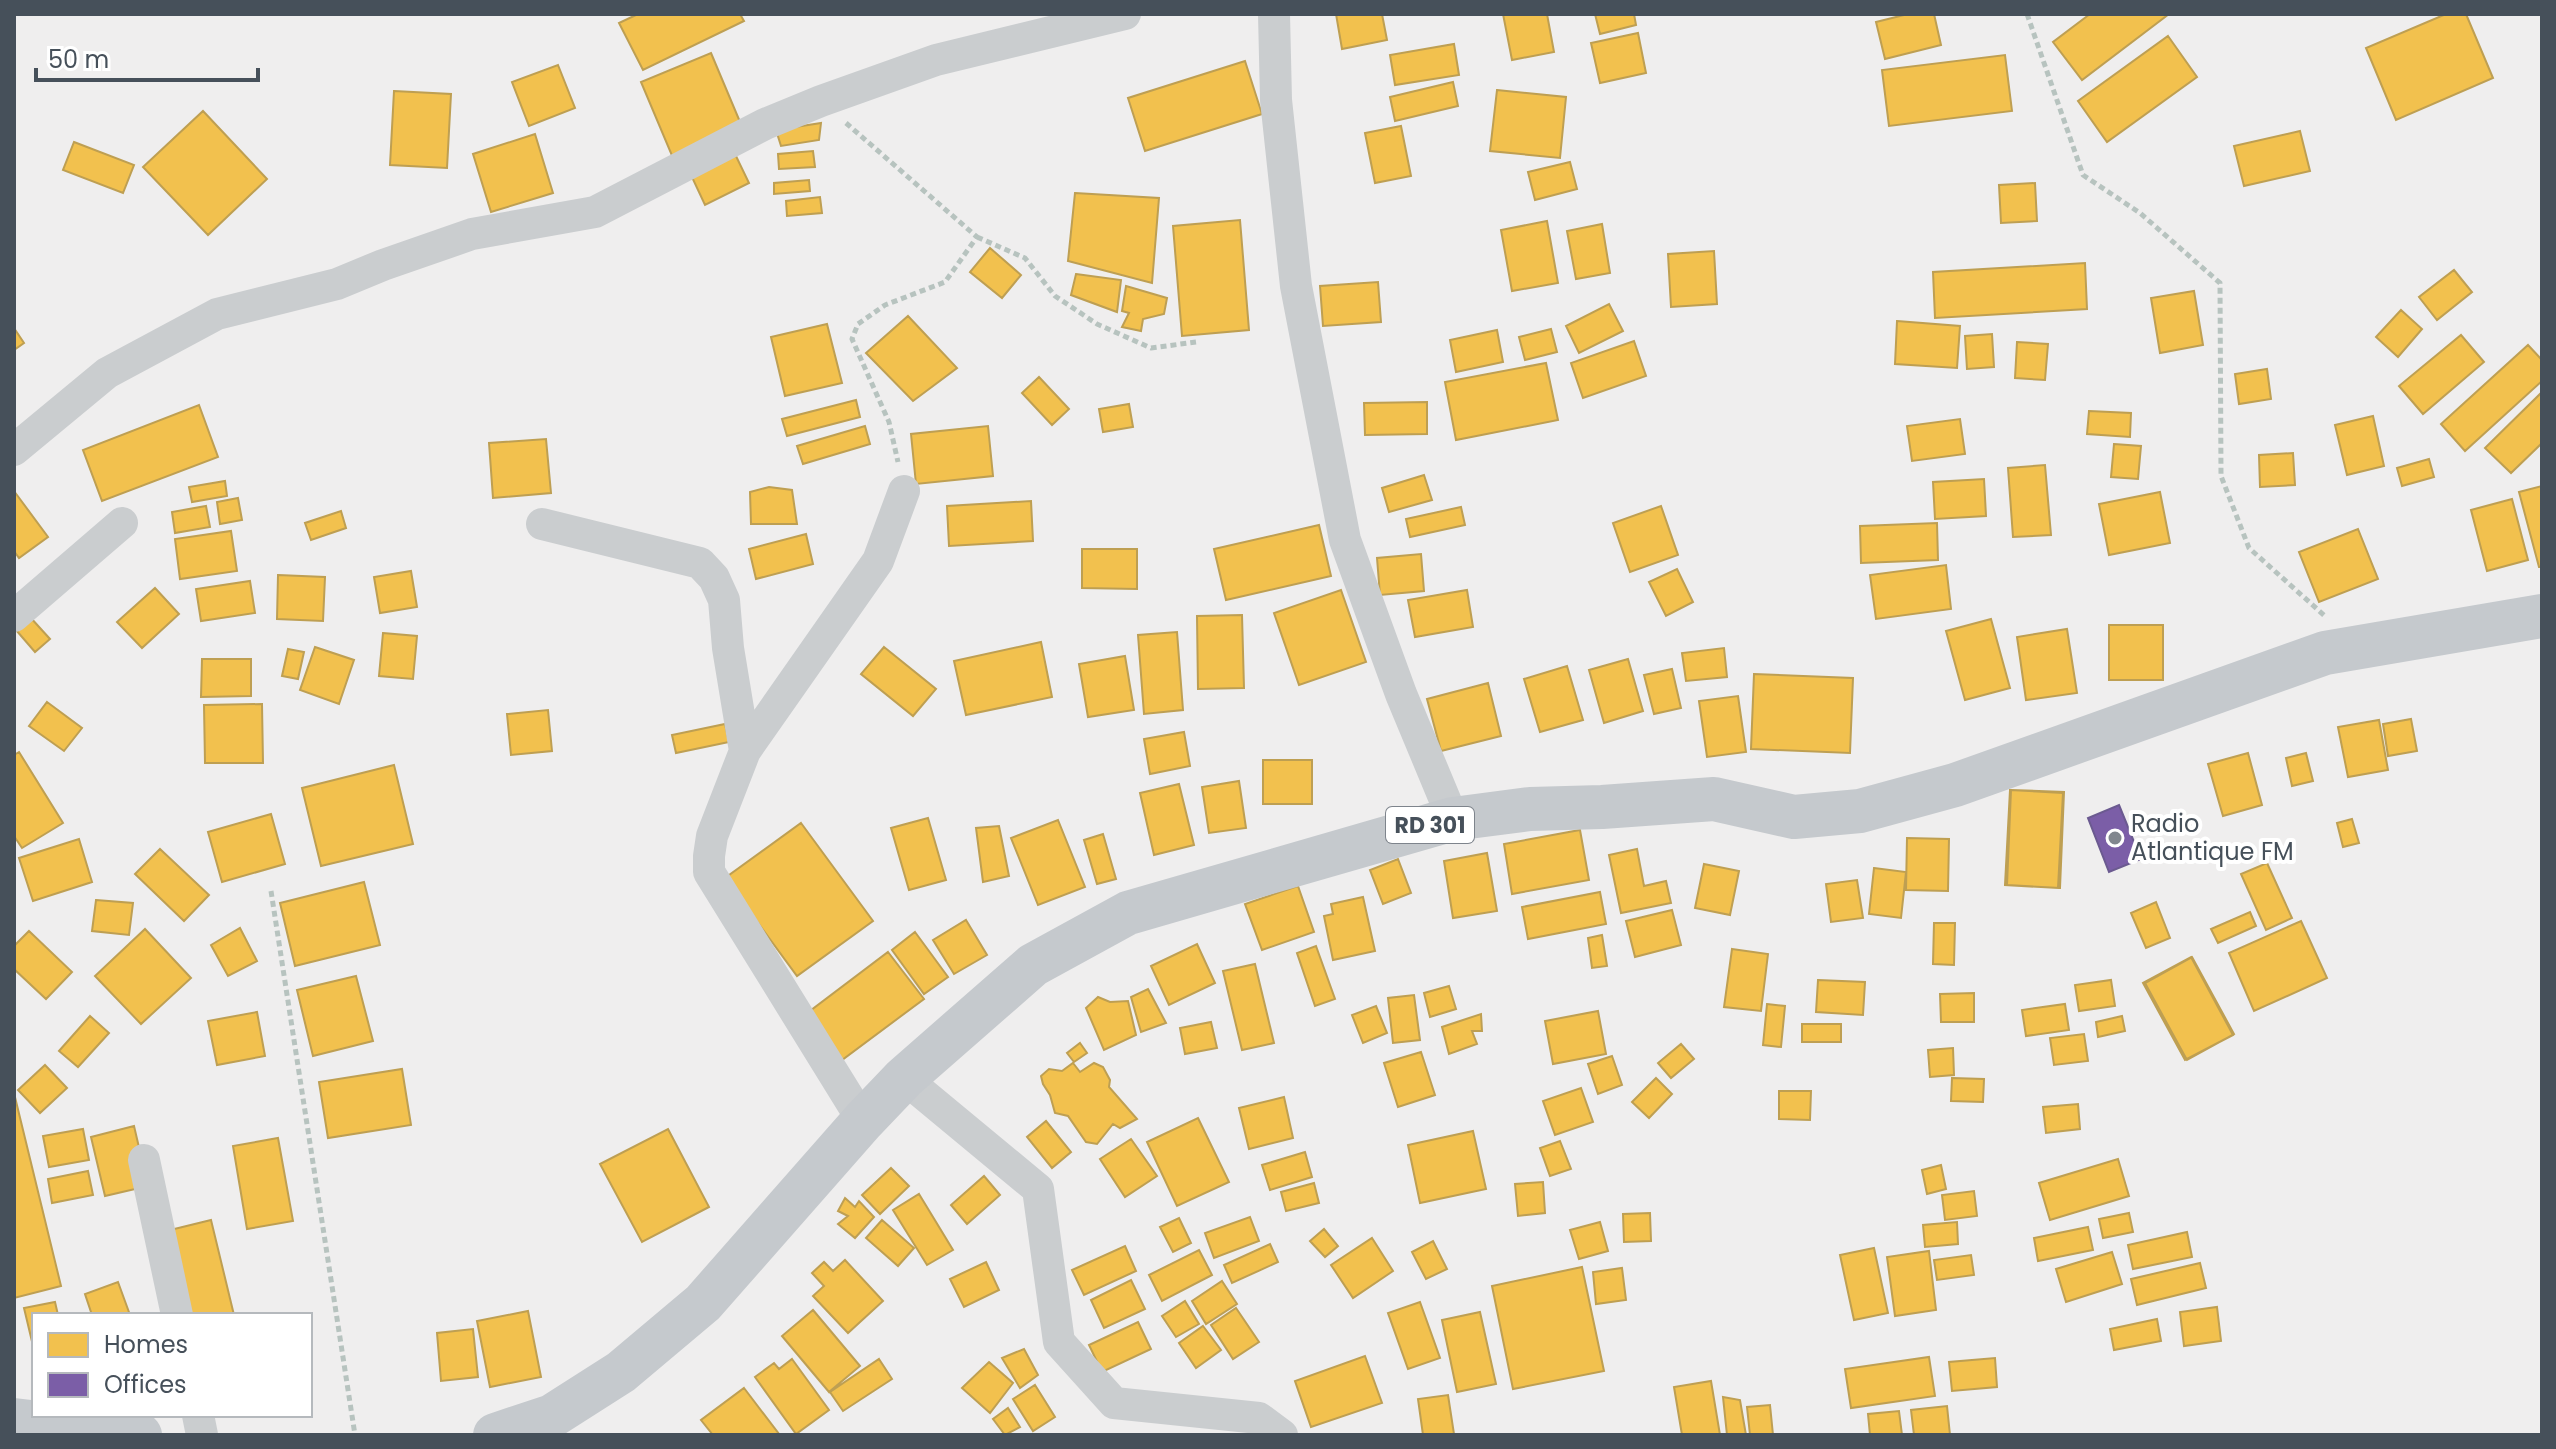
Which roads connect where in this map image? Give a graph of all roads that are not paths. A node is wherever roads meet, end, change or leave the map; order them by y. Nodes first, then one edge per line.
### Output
1 (1125, 14) edge
2 (1274, 14) edge
3 (14, 450) edge
4 (904, 491) road end
5 (122, 523) dead end
6 (542, 524) dead end
7 (14, 616) edge
8 (2542, 616) edge
9 (745, 751) junction
10 (1453, 819) junction
11 (904, 1078) junction
12 (863, 1121) junction
13 (144, 1160) dead end
14 (177, 1313) edge
15 (14, 1420) edge
16 (1268, 1429) edge
17 (140, 1435) edge
18 (495, 1435) edge

1 - 3 street
2 - 10 street
4 - 9 street
5 - 7 street
6 - 9 street
8 - 10 main road, RD 301
9 - 12 street
10 - 11 main road, RD 301
11 - 12 main road, RD 301
11 - 16 street
12 - 18 main road, RD 301
13 - 14 street
15 - 17 main road

